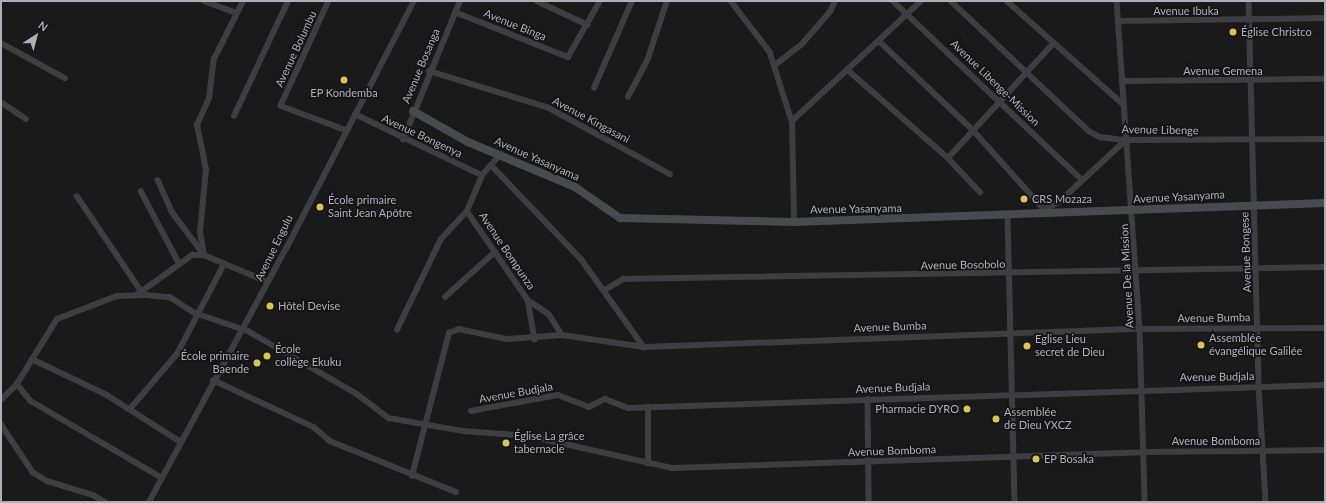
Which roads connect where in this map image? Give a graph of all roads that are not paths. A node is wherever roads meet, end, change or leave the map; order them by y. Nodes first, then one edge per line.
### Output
1 (204, 1) edge
2 (243, 1) edge
3 (288, 1) edge
4 (329, 1) edge
5 (414, 1) edge
6 (460, 1) edge
7 (537, 1) edge
8 (600, 1) edge
9 (632, 1) edge
10 (666, 1) edge
11 (731, 1) edge
12 (835, 1) edge
13 (893, 1) edge
14 (921, 1) edge
15 (951, 1) edge
16 (1007, 1) edge
17 (1117, 1) edge
18 (1249, 1) edge
19 (455, 12) junction
20 (237, 13) junction
21 (908, 14) junction
22 (1325, 18) edge
23 (1250, 20) junction
24 (1118, 21) junction
25 (588, 25) junction
26 (880, 42) junction
27 (1, 43) edge
28 (1053, 44) junction
29 (774, 66) junction
30 (848, 70) junction
31 (429, 71) junction
32 (1026, 72) junction
33 (66, 78) dead end
34 (1325, 79) edge
35 (1122, 81) junction
36 (1251, 82) junction
37 (594, 88) dead end
38 (628, 97) dead end
39 (999, 101) junction
40 (1, 102) edge
41 (1122, 103) junction
42 (413, 111) junction
43 (354, 114) junction
44 (234, 116) dead end
45 (26, 119) dead end
46 (792, 121) junction
47 (346, 130) junction
48 (972, 130) junction
49 (1325, 139) edge
50 (403, 140) junction
51 (1126, 140) junction
52 (1254, 141) junction
53 (501, 154) junction
54 (948, 158) junction
55 (491, 165) junction
56 (670, 174) dead end
57 (482, 175) junction
58 (158, 180) dead end
59 (1082, 180) junction
60 (141, 191) dead end
61 (980, 192) dead end
62 (77, 196) dead end
63 (1325, 203) edge
64 (1254, 204) junction
65 (1133, 210) junction
66 (467, 211) junction
67 (1042, 212) junction
68 (1008, 216) junction
69 (794, 222) junction
70 (494, 252) junction
71 (204, 255) junction
72 (179, 263) junction
73 (223, 266) junction
74 (1325, 267) edge
75 (1256, 268) junction
76 (1136, 270) junction
77 (1007, 274) junction
78 (268, 282) junction
79 (605, 290) junction
80 (142, 292) junction
81 (136, 295) junction
82 (445, 296) dead end
83 (528, 300) junction
84 (195, 313) junction
85 (1258, 328) junction
86 (1325, 328) edge
87 (1140, 329) junction
88 (397, 330) dead end
89 (242, 331) junction
90 (1011, 334) junction
91 (562, 335) junction
92 (535, 339) junction
93 (644, 347) junction
94 (32, 360) junction
95 (213, 380) junction
96 (17, 384) junction
97 (1325, 385) edge
98 (1259, 386) junction
99 (1141, 389) junction
100 (1012, 393) junction
101 (868, 399) junction
102 (1, 400) edge
103 (648, 407) junction
104 (130, 409) junction
105 (471, 411) dead end
106 (1, 424) edge
107 (425, 424) junction
108 (181, 442) junction
109 (1325, 450) edge
110 (1265, 451) junction
111 (1144, 452) junction
112 (1014, 456) junction
113 (869, 462) junction
114 (648, 464) junction
115 (412, 476) junction
116 (162, 478) junction
117 (456, 492) dead end
118 (105, 502) edge
119 (149, 502) edge
120 (869, 502) edge
121 (1015, 502) edge
122 (1145, 502) edge
123 (1266, 502) edge

1 - 20 street
2 - 20 street
3 - 44 street
4 - 47 street, Avenue Bolumbu
5 - 43 street, Avenue Engulu
6 - 19 street, Avenue Bosanga
7 - 25 street
8 - 25 street
9 - 37 street
10 - 38 street
11 - 29 street
12 - 29 street
13 - 21 street, Avenue Libenge-Mission
14 - 21 street
15 - 32 street, Avenue Libenge
16 - 28 street
17 - 24 street, Avenue De la Mission
18 - 23 street, Avenue Bongese
19 - 25 street, Avenue Binga
19 - 31 street, Avenue Bosanga
20 - 71 street
21 - 26 street
21 - 39 street, Avenue Libenge-Mission
22 - 23 street, Avenue Ibuka
23 - 24 street, Avenue Ibuka
23 - 36 street, Avenue Bongese
24 - 35 street, Avenue De la Mission
26 - 30 street
26 - 48 street
27 - 33 street
28 - 32 street
28 - 41 street
29 - 46 street
30 - 46 street
30 - 54 street
31 - 42 street, Avenue Bosanga
31 - 56 street, Avenue Kingasani
32 - 39 street
32 - 51 street, Avenue Libenge
34 - 36 street, Avenue Gemena
35 - 36 street, Avenue Gemena
35 - 41 street, Avenue De la Mission
36 - 52 street, Avenue Bongese
39 - 48 street
39 - 59 street, Avenue Libenge-Mission
40 - 45 street
41 - 51 street, Avenue De la Mission
42 - 50 street, Avenue Bosanga
42 - 53 street, Avenue Yasanyama
43 - 47 street, Avenue Engulu
43 - 50 street, Avenue Bongenya
46 - 69 street
47 - 78 street, Avenue Engulu
48 - 54 street
48 - 67 street
49 - 52 street, Avenue Libenge
50 - 57 street, Avenue Bongenya
51 - 52 street, Avenue Libenge
51 - 59 street
51 - 65 street, Avenue De la Mission
52 - 64 street, Avenue Bongese
53 - 55 street
53 - 69 street, Avenue Yasanyama
54 - 61 street
55 - 57 street
55 - 79 street
57 - 66 street
58 - 71 street
59 - 67 street
60 - 72 street
62 - 80 street
63 - 64 street, Avenue Yasanyama
64 - 65 street, Avenue Yasanyama
64 - 75 street, Avenue Bongese
65 - 67 street, Avenue Yasanyama
65 - 76 street, Avenue De la Mission
66 - 70 street, Avenue Bompunza
66 - 88 street
67 - 68 street, Avenue Yasanyama
68 - 69 street, Avenue Yasanyama
68 - 77 street
70 - 82 street
70 - 83 street, Avenue Bompunza
71 - 72 street
71 - 73 street
72 - 80 street
73 - 78 street
73 - 84 street
74 - 75 street, Avenue Bosobolo
75 - 76 street, Avenue Bosobolo
75 - 85 street, Avenue Bongese
76 - 77 street, Avenue Bosobolo
76 - 87 street, Avenue De la Mission
77 - 79 street, Avenue Bosobolo
77 - 90 street
78 - 89 street, Avenue Engulu
79 - 93 street
80 - 81 street
81 - 84 street, Avenue Bomboma
81 - 94 street, Avenue Bomboma
83 - 91 street, Avenue Bompunza
83 - 92 street
84 - 89 street, Avenue Bomboma
84 - 104 street
85 - 86 street, Avenue Bumba
85 - 87 street, Avenue Bumba
85 - 98 street, Avenue Bongese
87 - 90 street, Avenue Bumba
87 - 99 street, Avenue De la Mission
89 - 95 street, Avenue Engulu
89 - 107 street, Avenue Bomboma
90 - 93 street, Avenue Bumba
90 - 100 street
91 - 92 street, Avenue Bumba
91 - 93 street, Avenue Bumba
92 - 107 street, Avenue Bumba
94 - 96 street
94 - 104 street
95 - 108 street, Avenue Engulu
95 - 115 street
96 - 102 street
96 - 116 street
97 - 98 street, Avenue Budjala
98 - 99 street, Avenue Budjala
98 - 110 street, Avenue Bongese
99 - 100 street, Avenue Budjala
99 - 111 street, Avenue De la Mission
100 - 101 street, Avenue Budjala
100 - 112 street
101 - 103 street, Avenue Budjala
101 - 113 street
103 - 105 street, Avenue Budjala
103 - 114 street
104 - 108 street
106 - 118 street
107 - 114 street, Avenue Bomboma
107 - 115 street
108 - 116 street, Avenue Engulu
109 - 110 street, Avenue Bomboma
110 - 111 street, Avenue Bomboma
110 - 123 street, Avenue Bongese
111 - 112 street, Avenue Bomboma
111 - 122 street, Avenue De la Mission
112 - 113 street, Avenue Bomboma
112 - 121 street
113 - 114 street, Avenue Bomboma
113 - 120 street
115 - 117 street
116 - 119 street, Avenue Engulu

